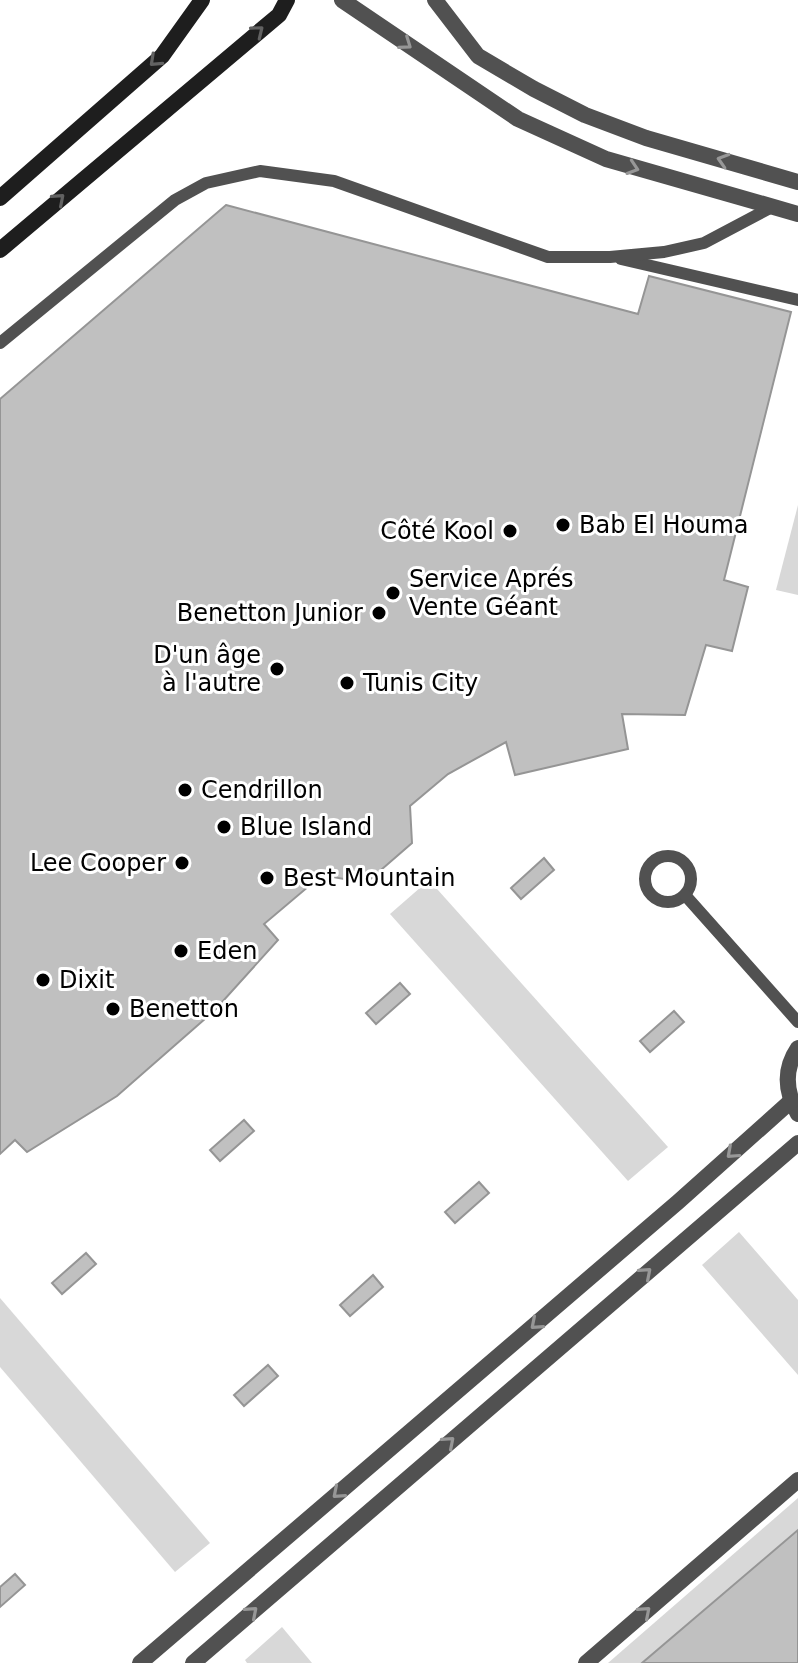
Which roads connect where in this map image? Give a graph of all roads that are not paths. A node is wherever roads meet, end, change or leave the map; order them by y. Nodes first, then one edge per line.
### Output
1 (202, 0) edge
2 (287, 0) edge
3 (342, 0) edge
4 (435, 0) edge
5 (798, 182) edge
6 (0, 198) edge
7 (772, 207) junction
8 (798, 214) edge
9 (0, 250) edge
10 (610, 257) junction
11 (798, 300) edge
12 (0, 343) edge
13 (685, 895) dead end
14 (798, 1022) edge
15 (798, 1048) edge
16 (794, 1108) edge
17 (798, 1143) edge
18 (798, 1480) edge
19 (140, 1663) edge
20 (193, 1663) edge
21 (586, 1663) edge

1 -> 6 street
9 -> 2 street
3 -> 7 street
5 -> 4 street
7 - 8 street
7 - 10 lane
10 - 11 lane
10 - 12 lane
13 - 14 lane
15 - 16 street
16 -> 19 street
20 -> 17 street
21 -> 18 street

